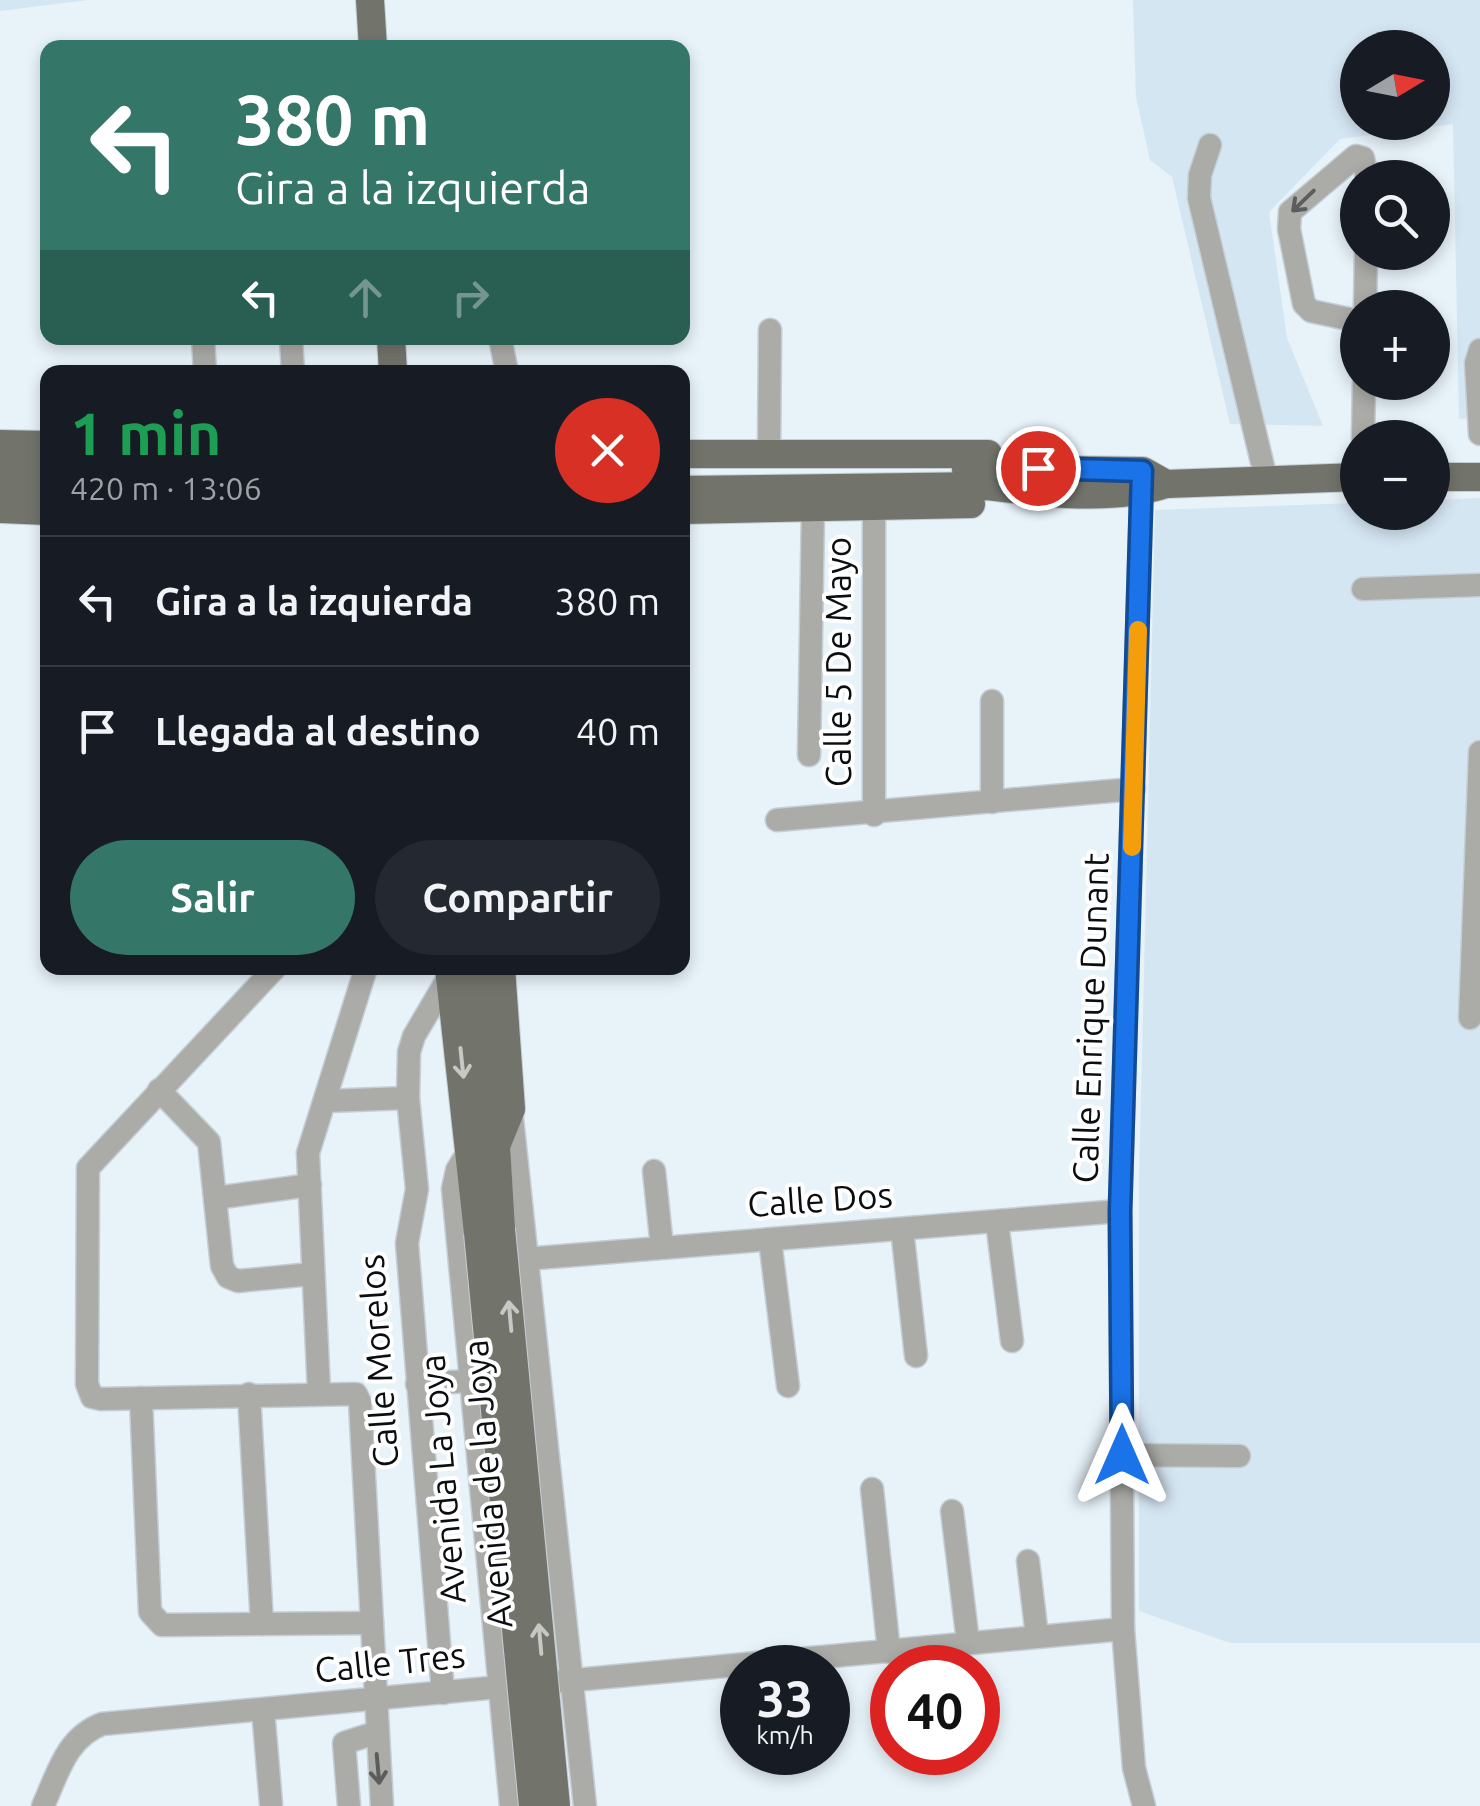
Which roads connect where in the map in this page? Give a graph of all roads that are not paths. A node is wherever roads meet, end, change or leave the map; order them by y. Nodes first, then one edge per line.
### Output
1 (370, 0) edge
2 (372, 40) edge
3 (1210, 145) dead end
4 (1340, 169) edge
5 (1340, 318) edge
6 (770, 330) dead end
7 (1480, 350) edge
8 (1480, 434) edge
9 (0, 444) edge
10 (40, 445) edge
11 (690, 454) edge
12 (769, 454) junction
13 (0, 465) edge
14 (40, 466) edge
15 (690, 471) edge
16 (1480, 476) edge
17 (1450, 477) edge
18 (1340, 478) edge
19 (1266, 479) junction
20 (1036, 480) junction
21 (1150, 482) junction
22 (0, 488) edge
23 (40, 490) edge
24 (690, 490) edge
25 (0, 509) edge
26 (874, 509) junction
27 (690, 510) edge
28 (813, 510) junction
29 (40, 511) edge
30 (1480, 585) edge
31 (1364, 589) dead end
32 (992, 701) dead end
33 (1480, 752) edge
34 (809, 755) dead end
35 (1134, 789) junction
36 (992, 802) junction
37 (874, 815) junction
38 (777, 820) dead end
39 (268, 975) edge
40 (364, 975) edge
41 (455, 975) edge
42 (459, 975) edge
43 (459, 975) edge
44 (501, 975) edge
45 (1470, 1018) dead end
46 (159, 1090) junction
47 (408, 1098) junction
48 (325, 1101) junction
49 (511, 1109) junction
50 (484, 1152) junction
51 (654, 1170) dead end
52 (310, 1185) junction
53 (216, 1198) junction
54 (1120, 1211) junction
55 (998, 1222) junction
56 (902, 1229) junction
57 (770, 1240) junction
58 (662, 1248) junction
59 (526, 1259) junction
60 (312, 1274) junction
61 (1012, 1341) dead end
62 (916, 1356) dead end
63 (469, 1380) junction
64 (416, 1384) junction
65 (788, 1386) dead end
66 (318, 1392) junction
67 (249, 1394) junction
68 (141, 1398) junction
69 (1122, 1455) junction
70 (1238, 1456) dead end
71 (872, 1488) dead end
72 (952, 1512) dead end
73 (1028, 1561) dead end
74 (372, 1623) junction
75 (262, 1624) junction
76 (1123, 1629) junction
77 (1038, 1636) junction
78 (968, 1642) junction
79 (888, 1645) edge
80 (944, 1645) edge
81 (870, 1654) edge
82 (572, 1682) junction
83 (497, 1687) junction
84 (443, 1693) junction
85 (375, 1701) junction
86 (263, 1710) junction
87 (375, 1733) junction
88 (272, 1804) edge
89 (44, 1806) edge
90 (349, 1806) edge
91 (382, 1806) edge
92 (511, 1806) edge
93 (533, 1806) edge
94 (556, 1806) edge
95 (585, 1806) edge
96 (1144, 1806) edge

1 - 2 main road
3 - 19 street
4 -> 5 street
6 - 12 street
7 - 8 street
9 - 10 main road
11 - 12 main road
12 - 20 main road
13 - 14 main road
15 - 20 main road
16 - 17 main road
18 - 19 main road
19 - 21 main road
20 - 21 main road
20 - 24 main road
20 - 26 main road
21 - 35 street, Calle Enrique Dunant
22 - 23 main road
25 - 29 main road
26 - 28 main road
26 - 37 street, Calle 5 De Mayo
27 - 28 main road
28 - 34 street
30 - 31 street
32 - 36 street
33 - 45 street
35 - 36 street
35 - 54 street, Calle Enrique Dunant
36 - 37 street
37 - 38 street
39 - 46 street
40 - 48 street
41 - 47 street, Calle Morelos
42 - 50 main road
43 -> 50 main road
44 - 49 main road
46 - 53 street
46 - 68 street
47 - 48 street
47 - 64 street, Calle Morelos
48 - 52 street
49 - 50 main road
49 - 59 street
50 - 63 street, Avenida La Joya
50 - 93 main road, Avenida de la Joya, bridge
94 -> 50 main road, Avenida de la Joya, bridge
51 - 58 street
52 - 53 street
52 - 60 street
53 - 60 street
54 - 55 street, Calle Dos
54 - 69 street, Calle Enrique Dunant
55 - 56 street, Calle Dos
55 - 61 street
56 - 57 street, Calle Dos
56 - 62 street
57 - 58 street, Calle Dos
57 - 65 street
58 - 59 street, Calle Dos
59 - 82 street
60 - 66 street
63 - 64 street
63 - 83 street, Avenida La Joya
64 - 84 street, Calle Morelos
66 - 67 street
66 - 74 street
67 - 68 street
67 - 75 street
68 - 75 street
69 - 70 street
69 - 76 street, Calle Enrique Dunant
71 - 79 street
72 - 78 street
73 - 77 street
74 - 75 street
74 - 85 street
76 - 77 street, Calle Tres
76 - 96 street, Calle Enrique Dunant
77 - 78 street, Calle Tres
78 - 80 street, Calle Tres
81 - 82 street, Calle Tres
82 - 83 street, Calle Tres
82 - 95 street
83 - 84 street, Calle Tres
83 - 92 street, Avenida La Joya
84 - 85 street, Calle Tres
85 - 86 street, Calle Tres
85 - 87 street
86 - 88 street
86 - 89 street, Calle Tres
87 - 90 street
87 -> 91 street

